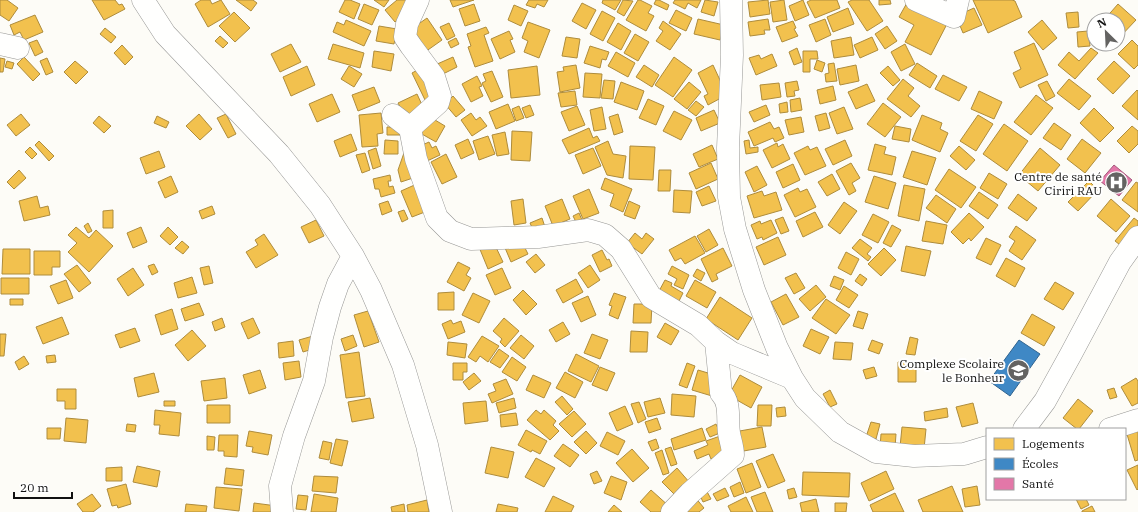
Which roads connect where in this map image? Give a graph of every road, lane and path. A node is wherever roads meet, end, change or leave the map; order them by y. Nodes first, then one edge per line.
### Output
1 (143, 0) edge
2 (418, 0) edge
3 (731, 0) edge
4 (916, 0) edge
5 (958, 0) edge
6 (393, 115) dead end
7 (410, 128) junction
8 (1138, 237) edge
9 (353, 256) junction
10 (716, 342) junction
11 (792, 378) junction
12 (1138, 420) edge
13 (1025, 428) edge
14 (1113, 428) edge
15 (986, 446) edge
16 (282, 512) edge
17 (441, 512) edge
18 (672, 512) edge

1 - 9 street
2 - 7 street
3 - 11 street
4 - 5 street
6 - 7 street
7 - 10 street
8 - 13 street
9 - 16 street
9 - 17 street
10 - 11 street
10 - 18 street
11 - 15 street
12 - 14 street

